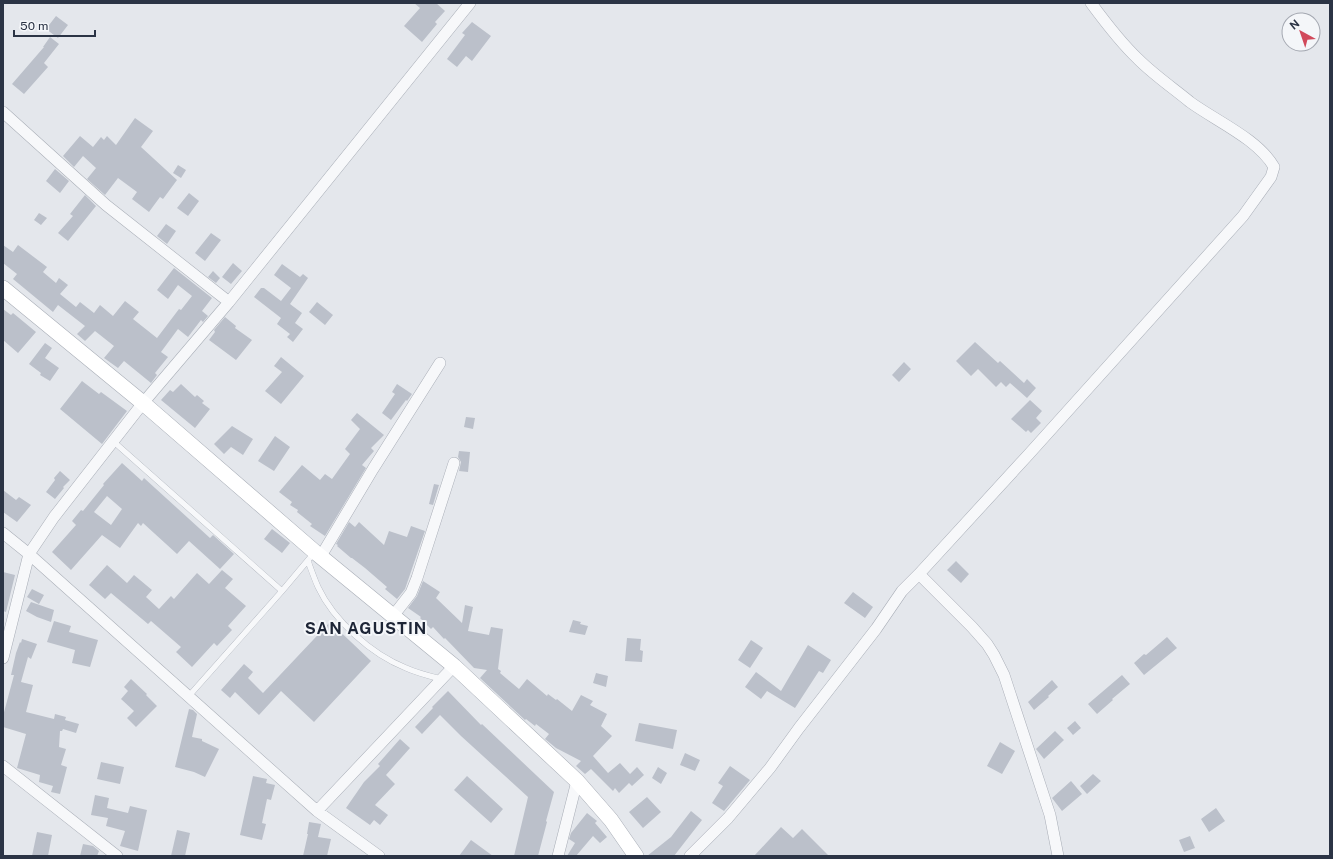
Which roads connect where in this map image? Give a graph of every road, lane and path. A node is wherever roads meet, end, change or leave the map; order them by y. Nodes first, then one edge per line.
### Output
1 (470, 3) edge
2 (1091, 3) edge
3 (3, 112) edge
4 (3, 288) edge
5 (229, 302) junction
6 (440, 362) dead end
7 (143, 403) junction
8 (114, 442) junction
9 (454, 463) dead end
10 (3, 533) edge
11 (29, 554) junction
12 (315, 556) junction
13 (919, 574) junction
14 (282, 591) junction
15 (393, 616) junction
16 (3, 658) edge
17 (454, 666) junction
18 (441, 679) junction
19 (188, 697) junction
20 (3, 766) edge
21 (577, 782) junction
22 (317, 811) junction
23 (116, 856) edge
24 (379, 856) edge
25 (558, 856) edge
26 (636, 856) edge
27 (690, 856) edge
28 (1058, 856) edge

1 - 5 street
2 - 13 street
3 - 5 street
4 - 7 main road
5 - 7 street
6 - 12 street
7 - 8 street
7 - 12 main road
8 - 11 street
8 - 14 lane
9 - 15 street
10 - 11 street
11 - 16 street
11 - 19 street
12 - 14 lane
12 - 15 main road
12 - 18 lane
13 - 27 street
13 - 28 street
14 - 19 lane
15 - 17 main road
17 - 18 street
17 - 21 main road
18 - 22 street
19 - 22 street
20 - 23 street
21 - 25 street
21 - 26 main road
22 - 24 street

